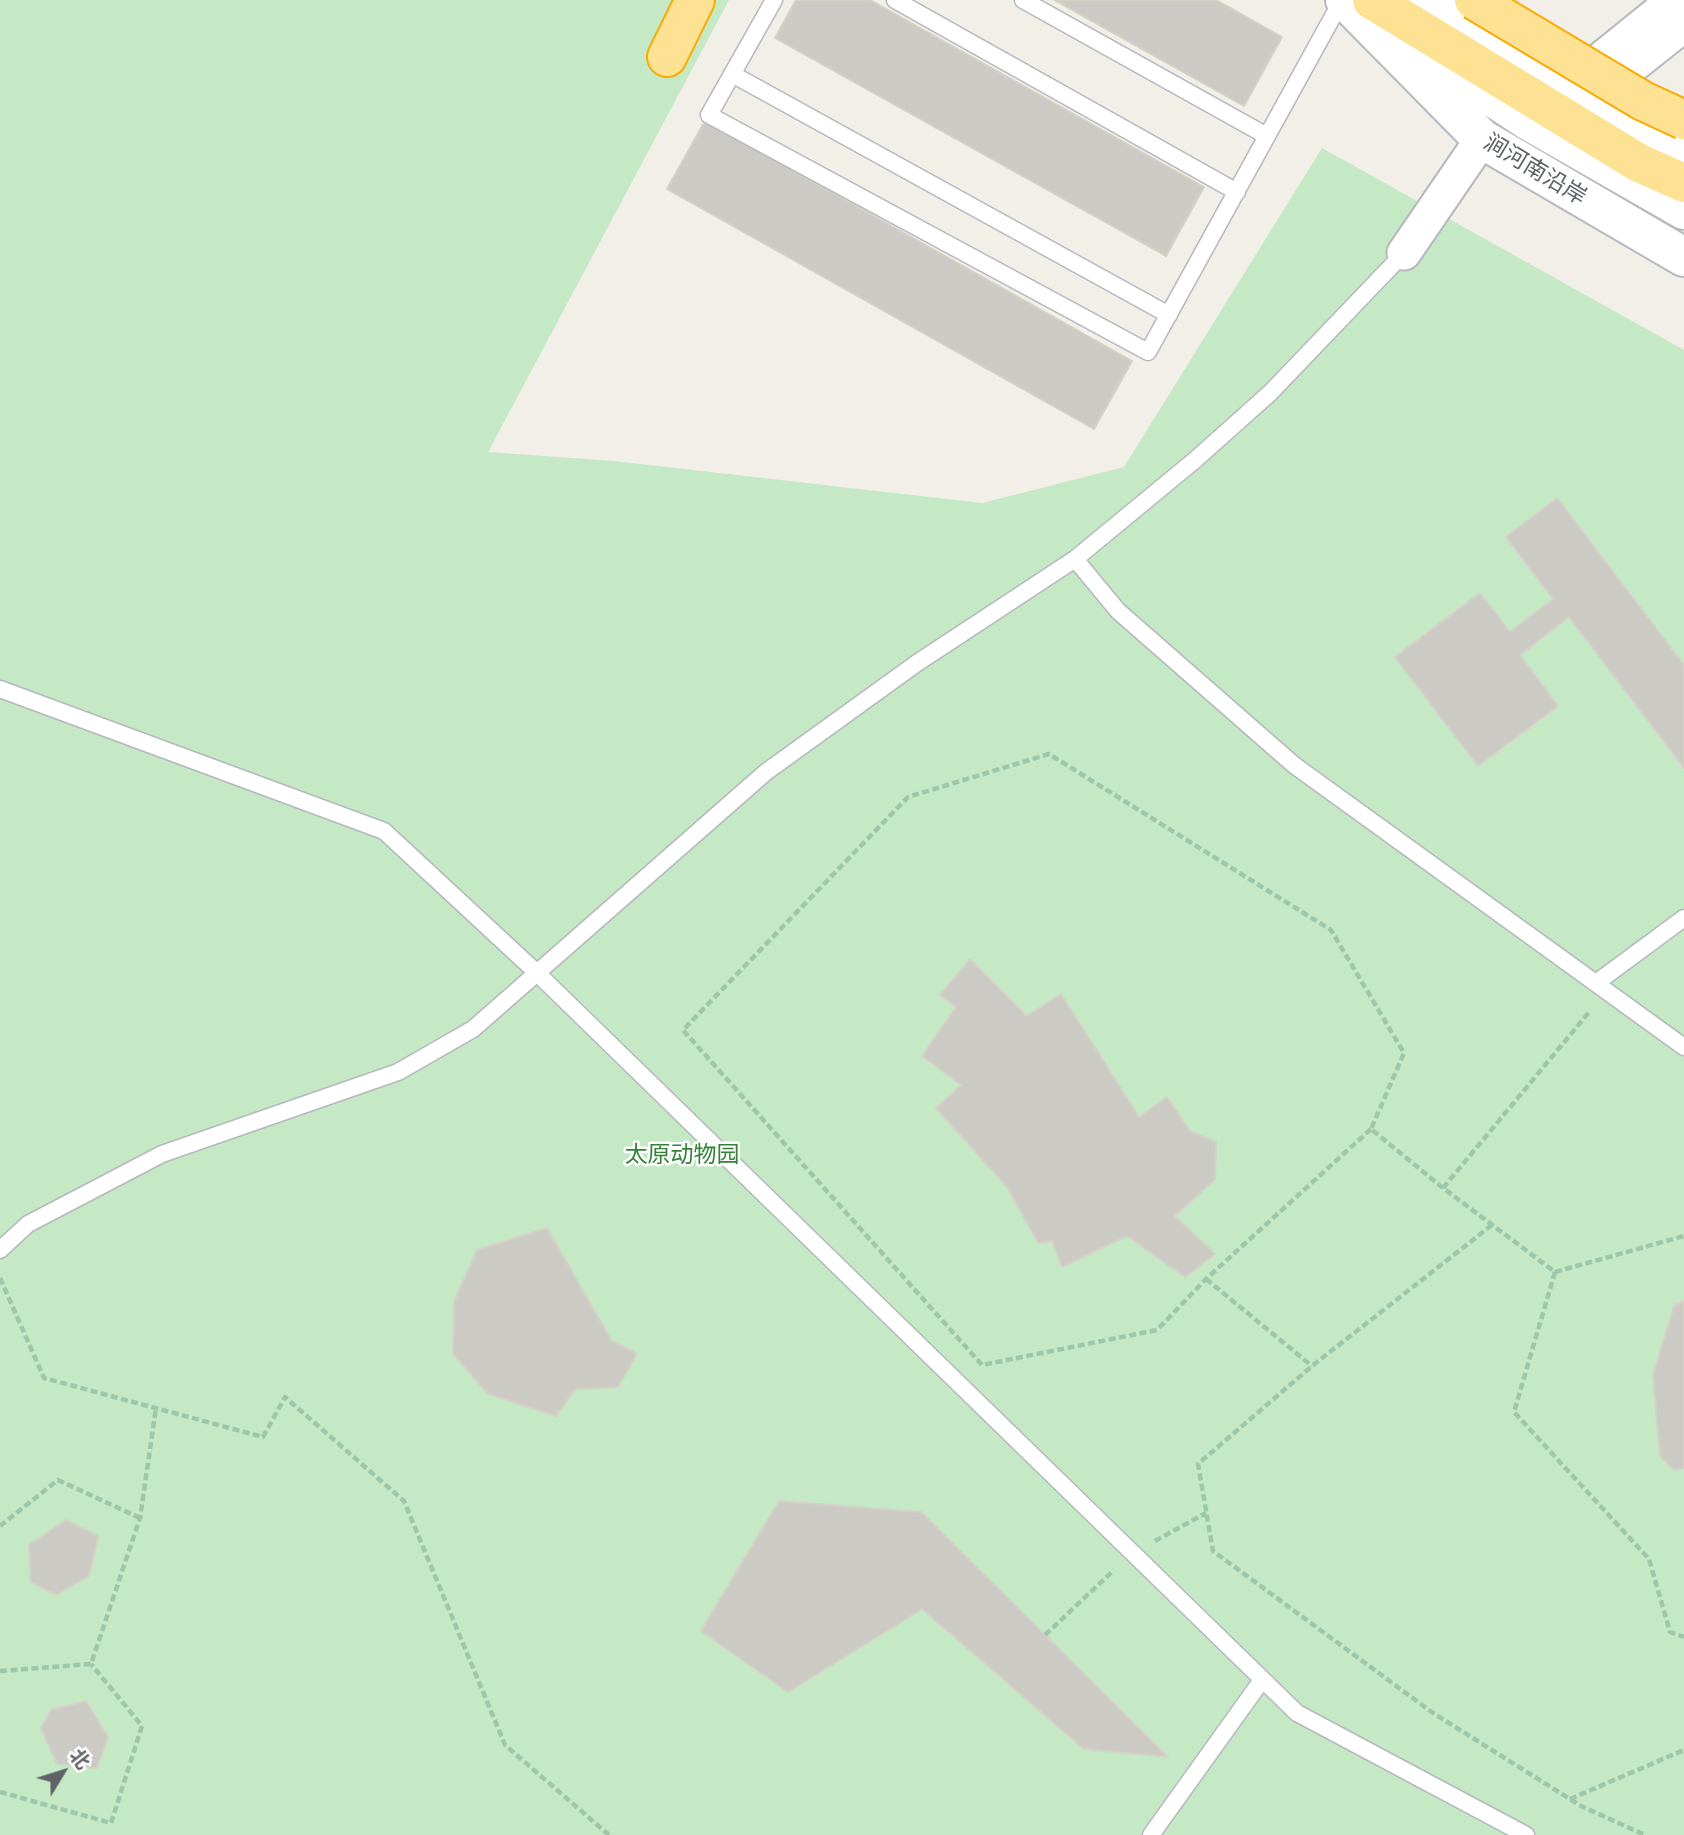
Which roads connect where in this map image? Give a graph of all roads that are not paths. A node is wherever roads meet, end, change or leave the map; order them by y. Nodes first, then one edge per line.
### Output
1 (695, 0) edge
2 (774, 0) edge
3 (895, 0) edge
4 (1023, 0) edge
5 (1345, 0) edge
6 (1372, 0) edge
7 (1424, 0) edge
8 (1474, 0) edge
9 (1674, 0) edge
10 (1684, 25) edge
11 (1644, 39) junction
12 (667, 57) dead end
13 (732, 74) junction
14 (1576, 95) junction
15 (1684, 120) edge
16 (1267, 136) junction
17 (1482, 139) junction
18 (1684, 157) edge
19 (1684, 183) edge
20 (1237, 192) junction
21 (1684, 210) edge
22 (1404, 253) joint
23 (1684, 257) edge
24 (1169, 315) junction
25 (1075, 559) junction
26 (0, 689) edge
27 (1684, 918) edge
28 (536, 972) junction
29 (1601, 987) junction
30 (1684, 1047) edge
31 (0, 1250) edge
32 (1262, 1680) junction
33 (1151, 1835) edge
34 (1526, 1835) edge

1 - 12 highway
2 - 13 lane
3 - 20 lane
4 - 16 lane
5 - 16 lane
5 - 17 street, 涧河南沿岸
5 - 21 street, 涧河南沿岸
6 - 19 highway
7 - 14 street
8 - 15 highway, bridge
9 - 11 street
10 - 11 street
11 - 14 street
13 - 24 lane
13 - 24 lane
14 - 18 street
16 - 20 lane
17 - 22 street
17 - 23 street, 涧河南沿岸
20 - 24 lane
22 - 25 lane
25 - 28 lane
25 - 29 lane
26 - 28 lane
27 - 29 lane
28 - 31 lane
28 - 32 lane
29 - 30 lane
32 - 33 lane
32 - 34 lane

